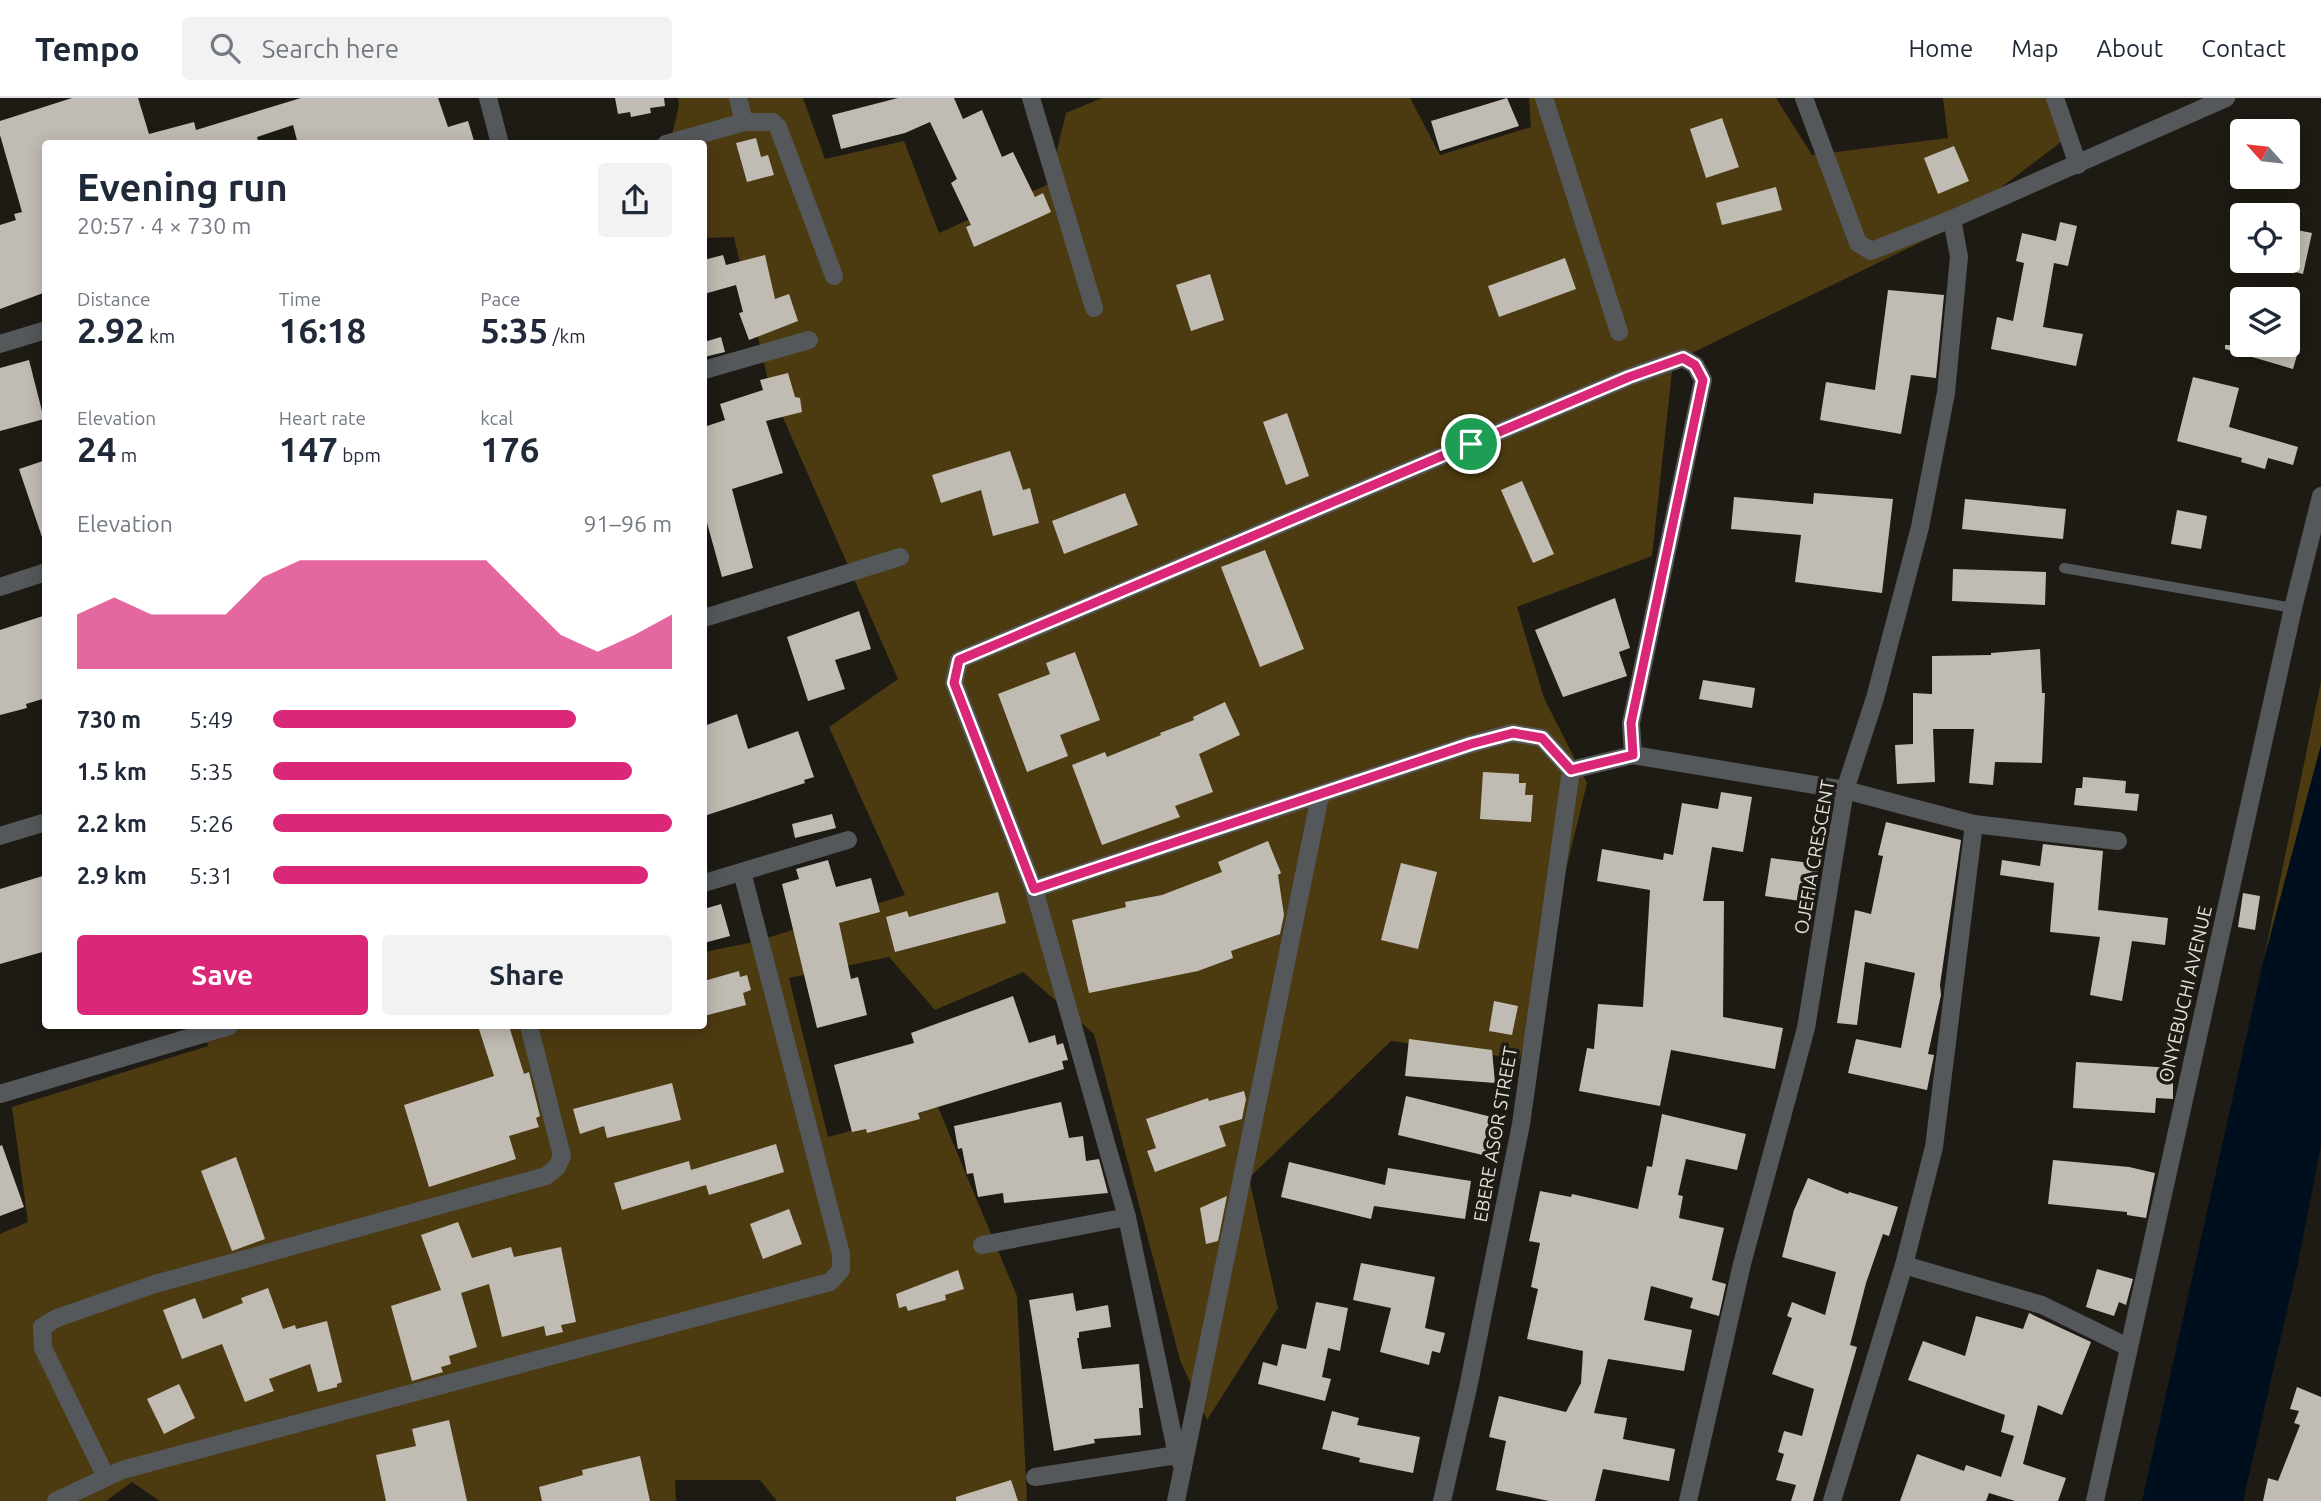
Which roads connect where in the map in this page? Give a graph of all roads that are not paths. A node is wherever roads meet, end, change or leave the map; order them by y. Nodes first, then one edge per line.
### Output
1 (488, 98) edge
2 (738, 98) edge
3 (1031, 98) edge
4 (1544, 98) edge
5 (1804, 98) edge
6 (2055, 98) edge
7 (2226, 98) edge
8 (744, 122) junction
9 (499, 140) edge
10 (680, 140) edge
11 (2078, 165) junction
12 (1952, 221) junction
13 (835, 276) dead end
14 (1094, 309) dead end
15 (42, 331) edge
16 (1619, 331) dead end
17 (809, 340) dead end
18 (0, 344) edge
19 (707, 369) edge
20 (2321, 496) edge
21 (900, 557) dead end
22 (2064, 568) dead end
23 (42, 573) edge
24 (0, 587) edge
25 (2293, 608) junction
26 (707, 617) edge
27 (1633, 755) junction
28 (1571, 770) junction
29 (1845, 790) junction
30 (1320, 796) junction
31 (42, 823) edge
32 (1974, 824) junction
33 (0, 836) edge
34 (848, 840) dead end
35 (2118, 841) dead end
36 (742, 872) junction
37 (707, 882) edge
38 (1034, 889) junction
39 (219, 1029) edge
40 (530, 1029) edge
41 (0, 1094) edge
42 (1127, 1217) junction
43 (982, 1245) dead end
44 (1904, 1265) junction
45 (2128, 1347) junction
46 (1180, 1461) junction
47 (106, 1477) junction
48 (1035, 1477) dead end
49 (56, 1501) edge
50 (1176, 1501) edge
51 (1442, 1501) edge
52 (1688, 1501) edge
53 (1832, 1501) edge
54 (2095, 1501) edge

1 - 9 street
2 - 8 street
3 - 14 street
4 - 16 street
5 - 12 street
6 - 11 street
7 - 11 street
8 - 10 street
8 - 13 street
11 - 12 street
12 - 29 street, OJEFIA CRESCENT
15 - 18 street
17 - 19 street
20 - 25 street, ONYEBUCHI AVENUE
21 - 26 street
22 - 25 lane
23 - 24 street
25 - 45 street, ONYEBUCHI AVENUE
27 - 28 street
27 - 29 street
27 - 38 street
28 - 30 street
28 - 51 street, EBERE ASOR STREET
29 - 32 street
29 - 52 street, OJEFIA CRESCENT
30 - 38 street
30 - 46 street
31 - 33 street
32 - 35 street
32 - 44 street
34 - 36 street
36 - 37 street
36 - 47 street
38 - 42 street
39 - 41 street
40 - 47 street
42 - 43 street
42 - 46 street
44 - 45 street
44 - 53 street
45 - 54 street, ONYEBUCHI AVENUE
46 - 48 street
46 - 50 street
47 - 49 street

